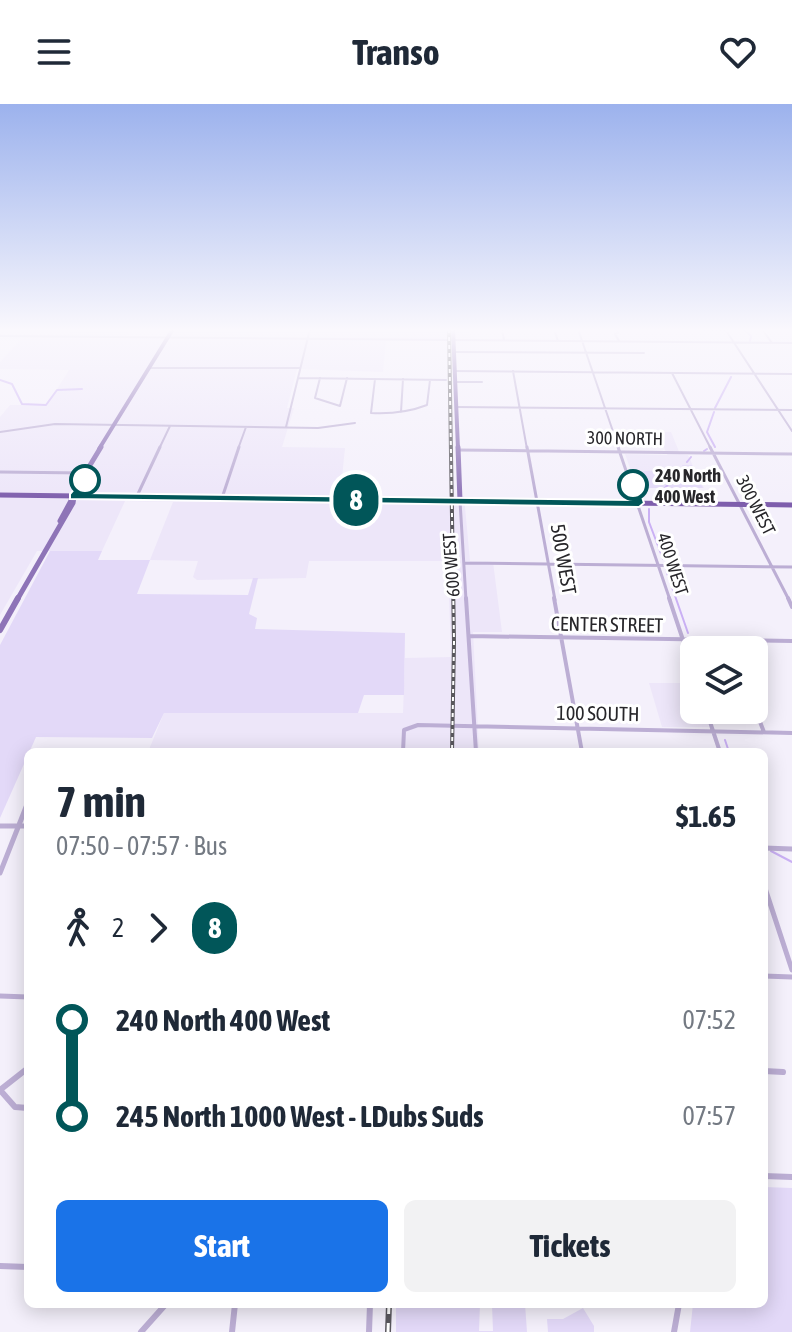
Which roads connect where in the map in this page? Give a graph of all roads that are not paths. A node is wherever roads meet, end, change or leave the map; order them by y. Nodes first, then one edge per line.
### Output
1 (137, 386) edge
2 (296, 386) edge
3 (318, 386) edge
4 (345, 386) edge
5 (374, 386) edge
6 (403, 386) edge
7 (430, 386) edge
8 (455, 386) edge
9 (516, 386) edge
10 (597, 386) edge
11 (679, 386) edge
12 (762, 386) edge
13 (456, 407) junction
14 (520, 407) junction
15 (605, 408) junction
16 (691, 409) junction
17 (778, 410) junction
18 (792, 410) edge
19 (401, 412) junction
20 (355, 423) dead end
21 (114, 425) junction
22 (170, 426) junction
23 (246, 427) junction
24 (286, 427) junction
25 (792, 431) edge
26 (0, 432) edge
27 (457, 450) junction
28 (528, 451) junction
29 (621, 452) junction
30 (713, 453) junction
31 (792, 454) edge
32 (92, 464) junction
33 (0, 472) edge
34 (85, 473) junction
35 (0, 495) edge
36 (74, 496) junction
37 (137, 497) junction
38 (222, 498) junction
39 (460, 501) junction
40 (537, 502) junction
41 (639, 503) junction
42 (740, 505) junction
43 (792, 505) edge
44 (465, 563) junction
45 (548, 564) junction
46 (659, 565) junction
47 (771, 567) junction
48 (792, 567) edge
49 (792, 607) edge
50 (0, 630) edge
51 (469, 636) junction
52 (682, 636) edge
53 (562, 637) junction
54 (680, 639) edge
55 (768, 641) edge
56 (792, 641) edge
57 (711, 724) edge
58 (761, 724) edge
59 (474, 727) junction
60 (578, 729) junction
61 (713, 731) junction
62 (764, 732) junction
63 (792, 733) edge
64 (403, 748) edge
65 (476, 748) edge
66 (581, 748) edge
67 (719, 748) edge
68 (24, 814) edge
69 (0, 826) edge
70 (20, 826) junction
71 (24, 826) edge
72 (768, 848) edge
73 (792, 849) edge
74 (0, 873) edge
75 (768, 897) edge
76 (792, 970) edge
77 (768, 976) edge
78 (792, 977) edge
79 (0, 996) edge
80 (24, 997) edge
81 (24, 1071) edge
82 (768, 1071) edge
83 (783, 1072) dead end
84 (0, 1090) edge
85 (24, 1108) edge
86 (768, 1176) edge
87 (792, 1177) edge
88 (0, 1266) edge
89 (24, 1267) edge
90 (162, 1308) edge
91 (235, 1308) edge
92 (370, 1308) edge
93 (678, 1308) edge
94 (141, 1332) edge
95 (232, 1332) edge
96 (369, 1332) edge
97 (674, 1332) edge

1 - 21 main road
2 - 24 street
3 - 4 street
5 - 19 street
6 - 19 street
7 - 19 street
8 - 13 main road, 600 WEST
9 - 14 street, 500 WEST
10 - 15 street, 400 WEST
11 - 16 street, 300 WEST
12 - 17 street
13 - 14 street
13 - 27 main road, 600 WEST
14 - 15 street
14 - 28 street, 500 WEST
15 - 16 street
15 - 29 street, 400 WEST
16 - 17 street
16 - 30 street, 300 WEST
17 - 18 street
17 - 25 street
20 - 24 street
21 - 22 street
21 - 26 street
21 - 32 main road
22 - 23 street
22 - 37 street
23 - 24 street
23 - 38 street
27 - 28 street, 300 NORTH
27 - 39 main road, 600 WEST
28 - 29 street, 300 NORTH
28 - 40 street, 500 WEST
29 - 30 street, 300 NORTH
29 - 41 street, 400 WEST
30 - 31 street, 300 NORTH
30 - 42 street, 300 WEST
32 - 34 main road
32 - 36 main road
33 - 34 street
34 - 36 main road
35 - 36 highway
36 - 37 highway
36 - 50 main road
37 - 38 highway
38 - 39 highway
39 - 40 highway
39 - 44 street, 600 WEST
40 - 41 highway
40 - 45 street, 500 WEST
41 - 42 highway
41 - 46 street, 400 WEST
42 - 43 highway
42 - 47 street, 300 WEST
44 - 45 street
44 - 51 street, 600 WEST
45 - 46 street
45 - 53 street, 500 WEST
46 - 47 street
46 - 52 street, 400 WEST
47 - 48 street
47 - 49 street, 300 WEST
51 - 53 street, CENTER STREET
51 - 59 street, 600 WEST
53 - 54 street, CENTER STREET
53 - 60 street, 500 WEST
55 - 56 street, CENTER STREET
57 - 61 street
58 - 62 street
59 - 60 street, 100 SOUTH
59 - 64 street, 100 SOUTH
59 - 65 street, 600 WEST
60 - 61 street, 100 SOUTH
60 - 66 street, 500 WEST
61 - 62 street, 100 SOUTH
61 - 67 street
62 - 63 street, 100 SOUTH
68 - 70 street
69 - 70 street
70 - 71 street
70 - 74 street
72 - 73 street
75 - 76 street
77 - 78 street
79 - 80 street
81 - 84 street
82 - 83 street
84 - 85 street
86 - 87 street
88 - 89 street
90 - 94 street
91 - 95 street
92 - 96 street
93 - 97 street

